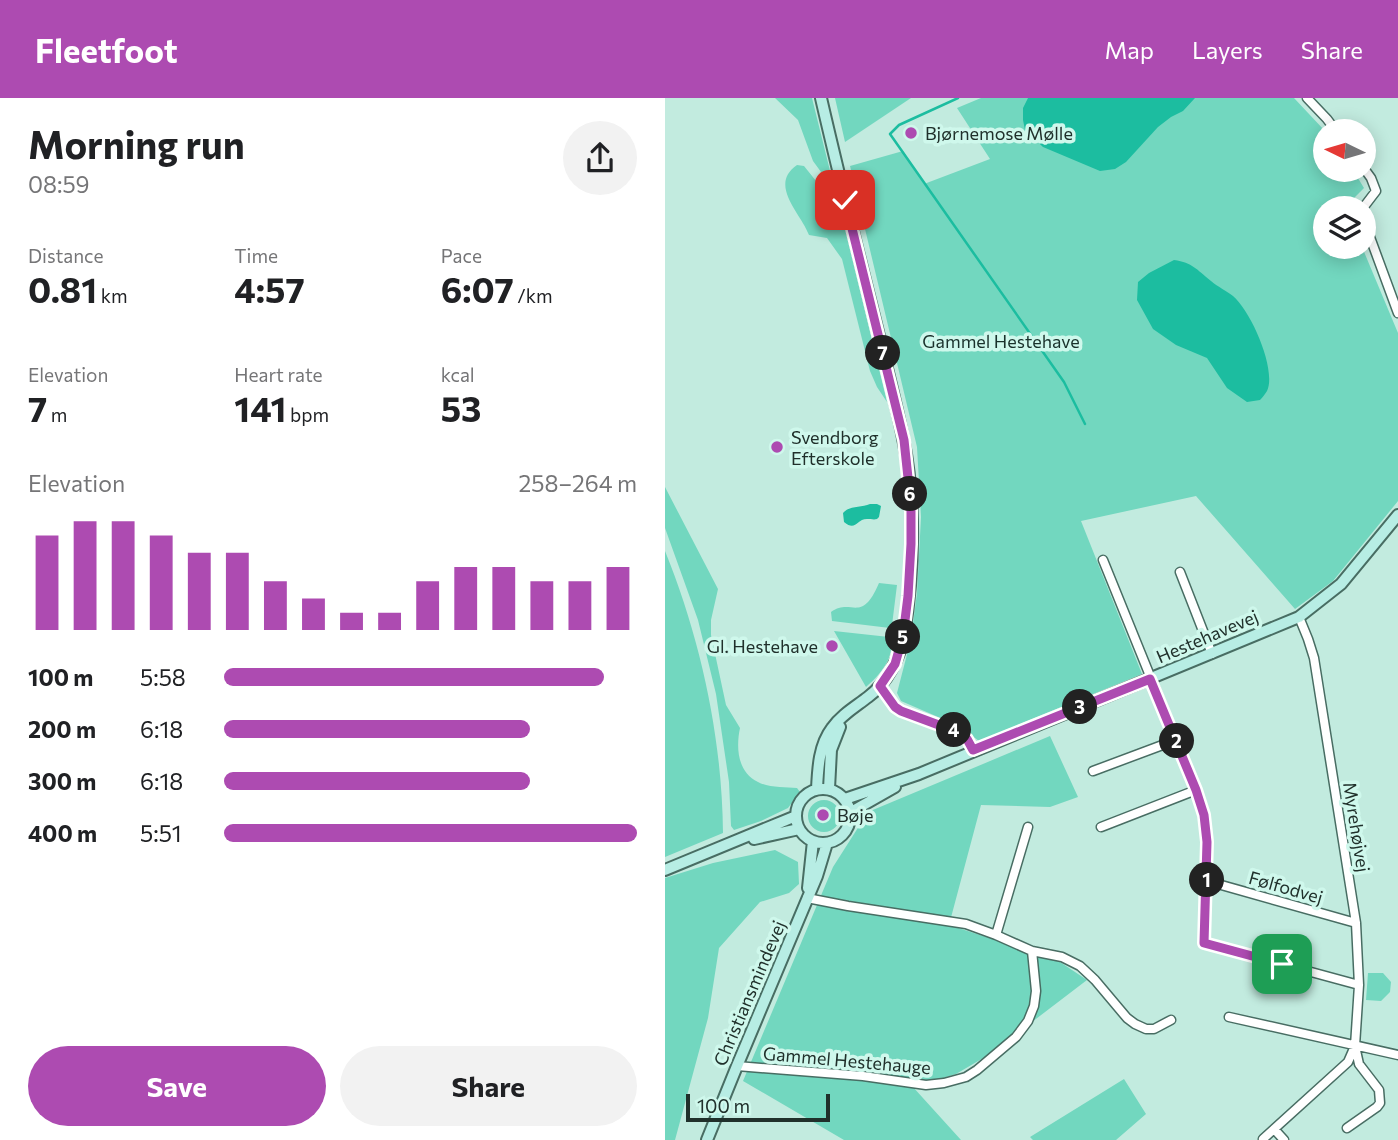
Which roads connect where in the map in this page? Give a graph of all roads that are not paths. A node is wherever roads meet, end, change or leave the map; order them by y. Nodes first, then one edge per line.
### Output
1 (821, 98) edge
2 (1307, 98) edge
3 (1327, 119) edge
4 (1376, 253) edge
5 (1398, 313) edge
6 (1398, 515) edge
7 (1103, 560) dead end
8 (1180, 572) dead end
9 (1299, 617) junction
10 (1212, 654) junction
11 (1150, 679) junction
12 (880, 686) junction
13 (846, 713) junction
14 (1176, 740) junction
15 (973, 750) junction
16 (1093, 771) dead end
17 (919, 774) junction
18 (817, 789) junction
19 (829, 789) junction
20 (1196, 790) junction
21 (845, 799) junction
22 (851, 812) junction
23 (796, 816) junction
24 (1028, 827) dead end
25 (1101, 827) dead end
26 (799, 829) junction
27 (813, 841) junction
28 (827, 843) junction
29 (727, 844) junction
30 (665, 870) edge
31 (1207, 881) junction
32 (807, 898) junction
33 (1356, 923) junction
34 (996, 935) junction
35 (1032, 951) junction
36 (1359, 985) junction
37 (1229, 1017) dead end
38 (1171, 1020) dead end
39 (1355, 1046) junction
40 (1398, 1055) edge
41 (737, 1066) junction
42 (1347, 1128) dead end
43 (1274, 1129) junction
44 (1263, 1139) edge
45 (707, 1140) edge
46 (1285, 1140) edge

1 - 12 street
2 - 3 street
4 - 5 street
6 - 9 street, Hestehavevej
7 - 11 street
8 - 10 street
9 - 10 street, Hestehavevej
9 - 33 street, Myrehøjvej
10 - 11 street, Hestehavevej
11 - 14 street
11 - 15 street, Hestehavevej
12 - 13 street
12 - 15 street
13 - 18 street
13 - 19 street
14 - 16 street
14 - 20 street
15 - 17 street, Hestehavevej
17 - 21 street, Hestehavevej
17 - 22 street, Hestehavevej
18 - 19 street
18 - 23 street
19 - 21 street
20 - 25 street
20 - 31 street
21 - 22 street
22 - 28 street
23 - 26 street
23 - 29 street
24 - 34 street
26 - 27 street
26 - 29 street
27 - 28 street
27 - 32 street, Christiansmindevej
28 - 32 street, Christiansmindevej
29 - 30 street
31 - 33 street, Følfodvej
31 - 36 street
32 - 34 street
32 - 41 street, Christiansmindevej
33 - 36 street, Myrehøjvej
34 - 35 street
35 - 38 street
35 - 41 street, Gammel Hestehauge
36 - 39 street, Myrehøjvej
37 - 39 street
39 - 40 street
39 - 42 street, Myrehøjvej
39 - 43 street
41 - 45 street, Christiansmindevej
43 - 44 street
43 - 46 street

